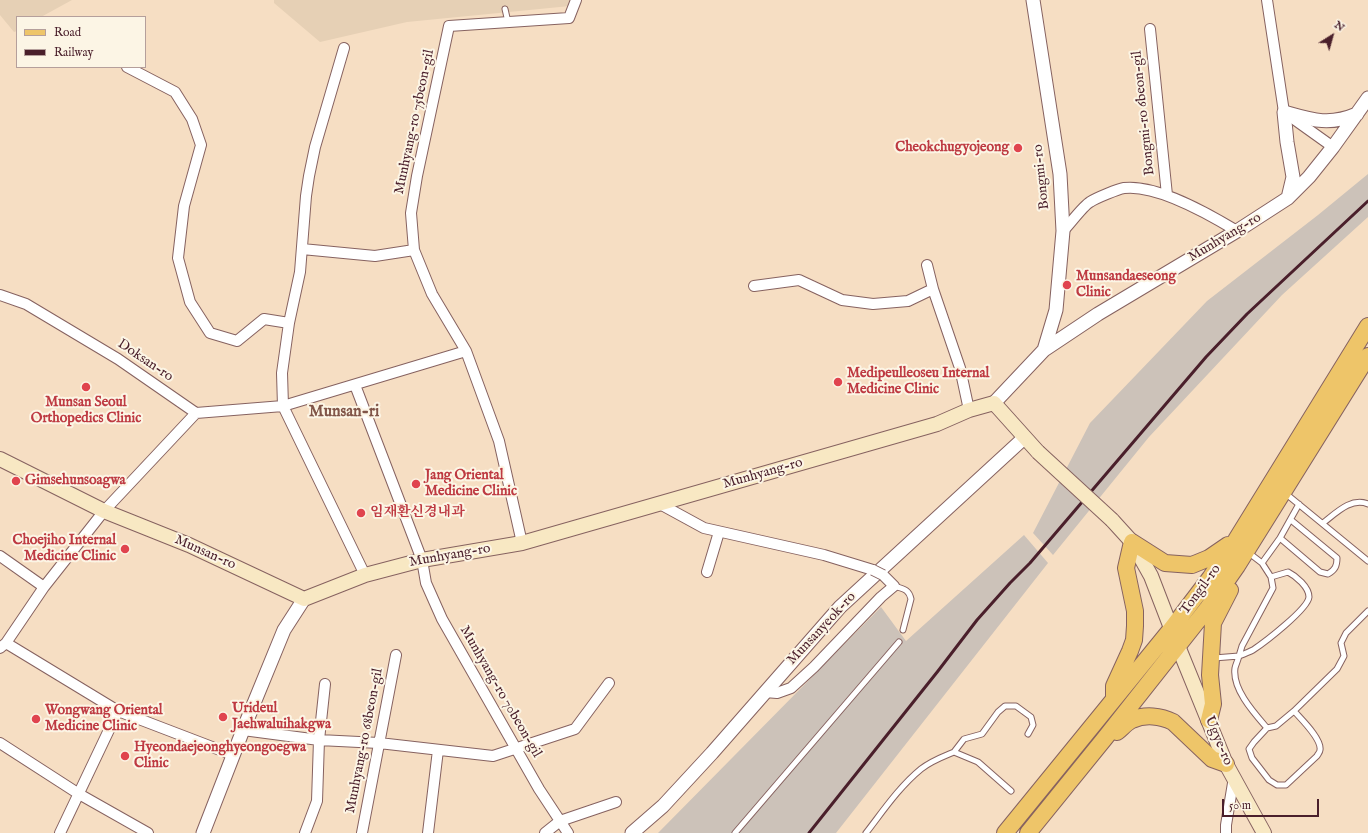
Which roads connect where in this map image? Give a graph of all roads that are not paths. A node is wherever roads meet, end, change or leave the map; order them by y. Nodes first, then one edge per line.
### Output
1 (576, 0) edge
2 (1033, 0) edge
3 (1267, 0) edge
4 (505, 9) dead end
5 (508, 22) junction
6 (1150, 29) dead end
7 (344, 48) dead end
8 (129, 68) edge
9 (1368, 98) edge
10 (1284, 112) junction
11 (1357, 114) junction
12 (1333, 148) junction
13 (1167, 195) junction
14 (1288, 198) junction
15 (1064, 231) junction
16 (1237, 231) junction
17 (302, 249) junction
18 (414, 250) junction
19 (927, 265) dead end
20 (754, 286) dead end
21 (933, 289) junction
22 (0, 294) edge
23 (289, 323) junction
24 (1368, 326) edge
25 (1044, 350) junction
26 (466, 351) junction
27 (1368, 356) edge
28 (355, 384) junction
29 (994, 403) junction
30 (283, 406) junction
31 (969, 410) junction
32 (196, 413) junction
33 (1024, 438) junction
34 (0, 459) edge
35 (1284, 491) junction
36 (660, 504) junction
37 (1300, 504) junction
38 (1368, 504) edge
39 (104, 511) junction
40 (1291, 520) junction
41 (1323, 523) junction
42 (719, 532) junction
43 (1280, 538) junction
44 (1132, 542) junction
45 (522, 543) junction
46 (1241, 545) junction
47 (0, 556) edge
48 (422, 560) junction
49 (1368, 560) edge
50 (1262, 563) junction
51 (1237, 566) junction
52 (707, 572) dead end
53 (364, 575) junction
54 (1271, 576) junction
55 (894, 586) junction
56 (44, 587) junction
57 (304, 599) junction
58 (1368, 611) edge
59 (1172, 628) junction
60 (903, 630) dead end
61 (899, 642) dead end
62 (3, 646) edge
63 (1178, 646) junction
64 (396, 655) dead end
65 (1239, 656) junction
66 (1210, 658) junction
67 (609, 683) dead end
68 (325, 684) dead end
69 (765, 692) junction
70 (1114, 700) junction
71 (118, 710) junction
72 (1294, 711) junction
73 (1209, 720) junction
74 (1267, 728) junction
75 (243, 730) junction
76 (1028, 734) dead end
77 (1105, 738) junction
78 (318, 740) junction
79 (0, 743) edge
80 (379, 743) junction
81 (517, 749) junction
82 (438, 750) junction
83 (954, 752) junction
84 (233, 755) junction
85 (1230, 771) junction
86 (1011, 792) dead end
87 (79, 794) junction
88 (616, 802) dead end
89 (560, 821) junction
90 (60, 833) edge
91 (148, 833) edge
92 (203, 833) edge
93 (305, 833) edge
94 (362, 833) edge
95 (428, 833) edge
96 (545, 833) edge
97 (568, 833) edge
98 (632, 833) edge
99 (735, 833) edge
100 (866, 833) edge
101 (1005, 833) edge
102 (1028, 833) edge
103 (1226, 833) edge
104 (1264, 833) edge

1 - 5 street, Munhyang-ro 75beon-gil
2 - 15 street, Bongmi-ro
3 - 10 street
4 - 5 lane
5 - 18 street, Munhyang-ro 75beon-gil
6 - 13 street, Bongmi-ro 6beon-gil
7 - 17 street
8 - 23 street
9 - 11 street, Munhyang-ro
10 - 11 street
10 - 12 street
10 - 14 street
11 - 12 street, Munhyang-ro
12 - 14 street, Munhyang-ro
13 - 15 street, Bongmi-ro 6beon-gil
13 - 16 street, Bongmi-ro 6beon-gil
14 - 16 street, Munhyang-ro
15 - 25 street, Bongmi-ro
16 - 25 street, Munhyang-ro
17 - 18 street
17 - 23 street
18 - 26 street, Munhyang-ro 75beon-gil
19 - 21 street
20 - 21 street
21 - 31 street
22 - 32 street, Doksan-ro
23 - 30 street
24 - 46 main road, Tongil-ro
25 - 29 street, Munhyang-ro
26 - 28 street
26 - 45 street, Munhyang-ro 75beon-gil
27 - 35 main road, Tongil-ro
28 - 30 street
28 - 48 street, Munhyang-ro 70beon-gil
29 - 31 main road, Munhyang-ro
29 - 33 main road
30 - 32 street
30 - 53 street
31 - 36 main road, Munhyang-ro
32 - 39 street
33 - 44 main road, bridge
33 - 69 street, Munsanyeok-ro
34 - 39 main road, Munsan-ro
35 - 37 lane
35 - 46 main road, Tongil-ro
36 - 42 street
36 - 45 main road, Munhyang-ro
37 - 40 lane
37 - 41 lane
38 - 41 lane
39 - 56 street
39 - 57 main road, Munsan-ro
40 - 43 lane
40 - 43 lane
41 - 49 lane
42 - 52 street
42 - 55 street, bridge
43 - 50 lane
44 - 46 main road
44 - 59 main road
44 - 70 main road
45 - 48 main road, Munhyang-ro
46 - 50 lane
46 - 51 main road, Tongil-ro
46 - 59 main road, Tongil-ro
47 - 56 street
48 - 53 main road, Munhyang-ro
48 - 81 street, Munhyang-ro 70beon-gil
50 - 54 lane
51 - 63 main road, Tongil-ro
51 - 66 main road
53 - 57 main road, Munhyang-ro
54 - 65 lane
54 - 65 lane
55 - 60 lane
55 - 69 street
56 - 62 street
57 - 75 street
58 - 72 lane
59 - 63 main road
59 - 70 main road, Tongil-ro
61 - 99 lane
62 - 71 street
63 - 73 main road, Ugye-ro
63 - 77 main road, Tongil-ro
64 - 80 street, Munhyang-ro 68beon-gil
65 - 66 lane
65 - 74 lane
66 - 73 main road
67 - 81 street
68 - 78 street
69 - 98 street, Munsanyeok-ro
70 - 101 main road, Tongil-ro
71 - 84 street
71 - 87 street
72 - 74 lane
72 - 74 lane
73 - 85 main road, Ugye-ro
75 - 78 street
75 - 84 street
76 - 83 lane
77 - 85 main road
77 - 102 main road, Tongil-ro
78 - 80 street
78 - 93 street
79 - 87 street
80 - 82 street
80 - 94 street, Munhyang-ro 68beon-gil
81 - 82 street
81 - 89 street, Munhyang-ro 70beon-gil
82 - 95 street
83 - 86 lane
83 - 100 lane
84 - 92 street
85 - 103 street
85 - 104 main road, Ugye-ro
87 - 90 street
87 - 91 street
88 - 89 street
89 - 96 street
89 - 97 street, Munhyang-ro 70beon-gil

